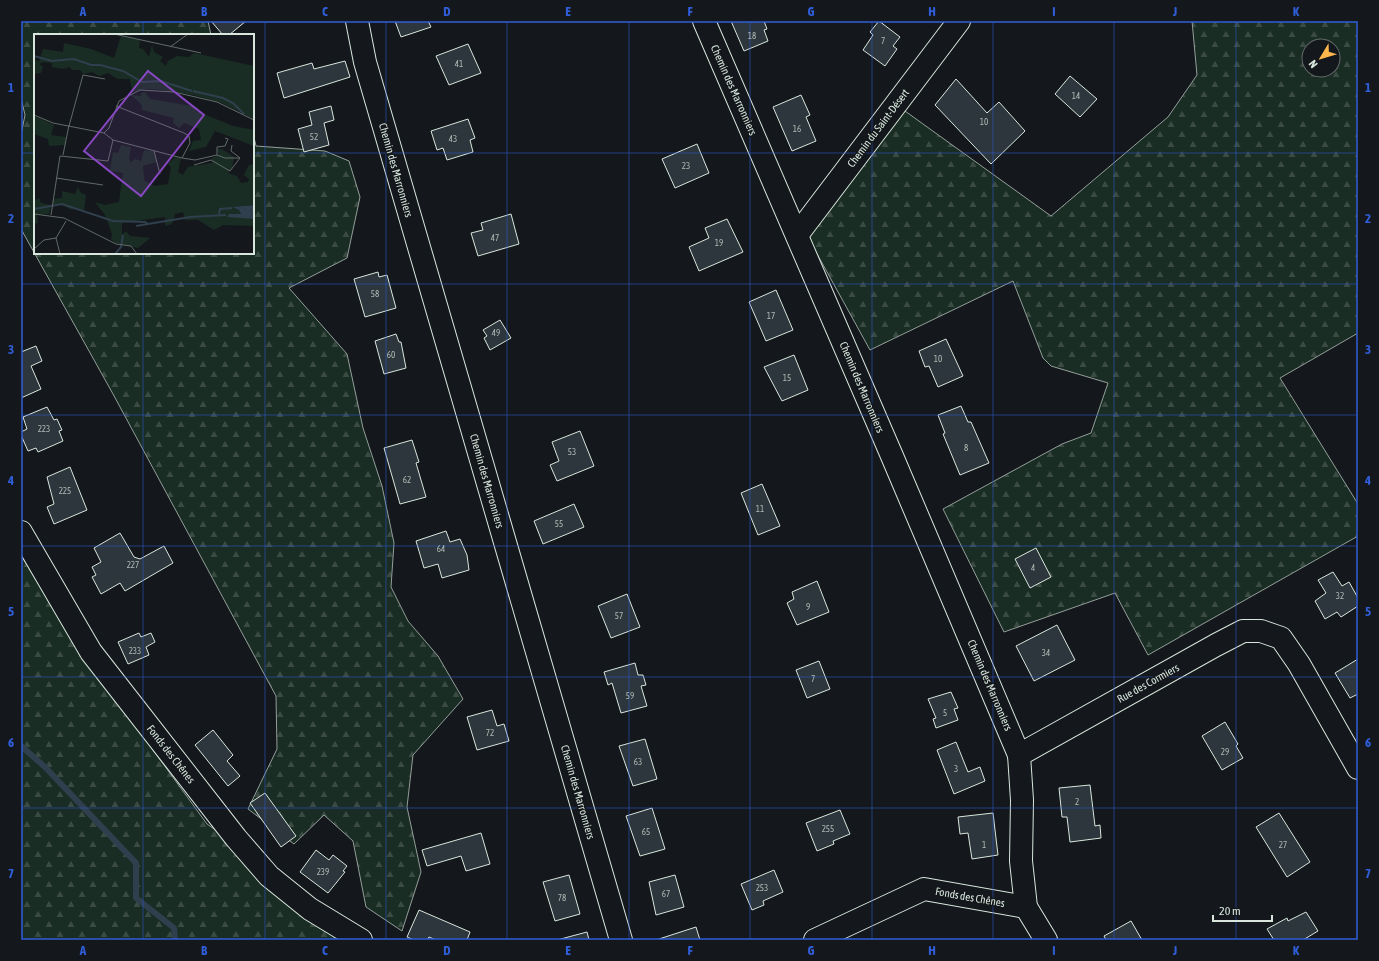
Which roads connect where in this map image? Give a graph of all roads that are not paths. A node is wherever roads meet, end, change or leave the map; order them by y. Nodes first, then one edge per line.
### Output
1 (357, 21) edge
2 (704, 21) edge
3 (959, 21) edge
4 (797, 235) junction
5 (21, 532) edge
6 (1019, 754) junction
7 (1358, 768) edge
8 (1026, 906) junction
9 (360, 940) edge
10 (621, 940) edge
11 (815, 940) edge
12 (1046, 940) edge

1 - 10 street, Chemin des Marronniers
2 - 4 street, Chemin des Marronniers
3 - 4 street, Chemin du Saint-Désert
4 - 6 street, Chemin des Marronniers
5 - 9 street, Fonds des Chênes
6 - 7 street, Rue des Cormiers
6 - 8 street
8 - 11 street, Fonds des Chênes
8 - 12 street

